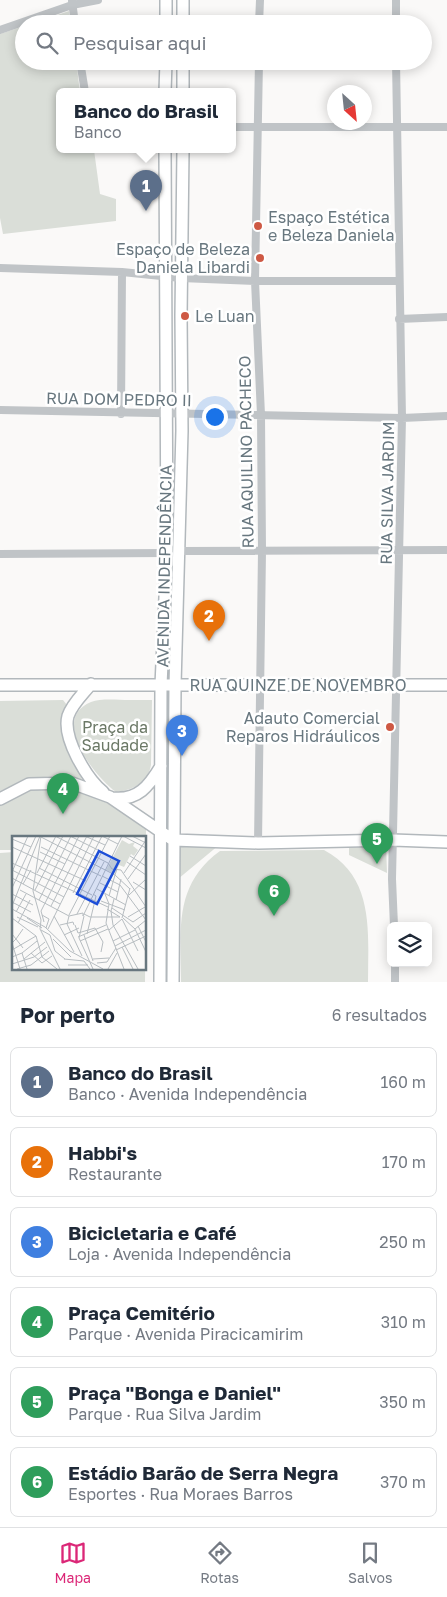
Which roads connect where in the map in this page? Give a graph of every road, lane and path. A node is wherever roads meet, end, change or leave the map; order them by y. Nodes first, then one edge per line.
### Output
1 (98, 0) edge
2 (166, 0) edge
3 (183, 0) edge
4 (260, 0) edge
5 (396, 0) edge
6 (72, 2) edge
7 (39, 15) edge
8 (74, 15) edge
9 (166, 15) edge
10 (183, 15) edge
11 (260, 15) edge
12 (396, 15) edge
13 (15, 24) edge
14 (0, 30) edge
15 (81, 70) edge
16 (166, 70) edge
17 (183, 70) edge
18 (259, 70) edge
19 (396, 70) edge
20 (84, 88) edge
21 (165, 88) edge
22 (184, 88) edge
23 (258, 126) junction
24 (397, 126) junction
25 (236, 127) edge
26 (447, 127) edge
27 (165, 153) edge
28 (183, 153) edge
29 (0, 268) edge
30 (122, 272) junction
31 (166, 276) junction
32 (181, 278) junction
33 (255, 281) junction
34 (398, 281) junction
35 (447, 317) edge
36 (399, 319) junction
37 (0, 410) edge
38 (167, 413) junction
39 (121, 414) junction
40 (182, 415) junction
41 (261, 415) junction
42 (447, 416) edge
43 (402, 418) junction
44 (401, 550) junction
45 (447, 550) edge
46 (180, 551) junction
47 (262, 551) junction
48 (167, 553) junction
49 (0, 554) edge
50 (90, 684) junction
51 (0, 685) edge
52 (162, 685) junction
53 (175, 685) junction
54 (261, 685) junction
55 (397, 685) junction
56 (447, 685) edge
57 (162, 764) junction
58 (109, 797) junction
59 (0, 799) edge
60 (161, 833) junction
61 (173, 840) junction
62 (393, 840) junction
63 (258, 842) junction
64 (447, 842) edge
65 (394, 922) edge
66 (395, 967) edge
67 (160, 982) edge
68 (173, 982) edge
69 (395, 982) edge

1 - 6 street
2 - 9 main road
3 - 10 main road
4 - 11 street
5 - 12 street
6 - 7 street
6 - 8 street
13 - 14 street
15 - 20 street
16 - 21 main road
17 - 22 main road
18 - 23 street, RUA AQUILINO PACHECO
19 - 24 street, RUA SILVA JARDIM
23 - 24 street
23 - 25 street
23 - 33 street, RUA AQUILINO PACHECO
24 - 26 street
24 - 34 street, RUA SILVA JARDIM
27 - 31 main road, AVENIDA INDEPENDÊNCIA
28 - 32 main road, AVENIDA INDEPENDÊNCIA
29 - 30 street
30 - 31 street
30 - 39 street
31 - 32 street
31 - 38 main road, AVENIDA INDEPENDÊNCIA
32 - 33 street
32 - 40 main road, AVENIDA INDEPENDÊNCIA
33 - 34 street
33 - 41 street, RUA AQUILINO PACHECO
34 - 36 street, RUA SILVA JARDIM
35 - 36 street
36 - 43 street, RUA SILVA JARDIM
37 - 39 street, RUA DOM PEDRO II
38 - 39 street, RUA DOM PEDRO II
38 - 40 street, RUA DOM PEDRO II
38 - 48 main road, AVENIDA INDEPENDÊNCIA
40 - 41 street, RUA DOM PEDRO II
40 - 46 main road, AVENIDA INDEPENDÊNCIA
41 - 43 street, RUA DOM PEDRO II
41 - 47 street, RUA AQUILINO PACHECO
42 - 43 street, RUA DOM PEDRO II
43 - 44 street, RUA SILVA JARDIM
44 - 45 street
44 - 47 street
44 - 55 street, RUA SILVA JARDIM
46 - 47 street
46 - 53 main road, AVENIDA INDEPENDÊNCIA
47 - 54 street, RUA AQUILINO PACHECO
48 - 49 street
48 - 52 main road, AVENIDA INDEPENDÊNCIA
50 - 51 main road, RUA QUINZE DE NOVEMBRO
50 - 52 main road, RUA QUINZE DE NOVEMBRO
50 - 58 main road
52 - 53 main road, RUA QUINZE DE NOVEMBRO
52 - 57 main road, AVENIDA INDEPENDÊNCIA
53 - 54 main road, RUA QUINZE DE NOVEMBRO
53 - 61 main road, AVENIDA INDEPENDÊNCIA
54 - 55 main road, RUA QUINZE DE NOVEMBRO
54 - 63 street, RUA AQUILINO PACHECO
55 - 56 main road, RUA QUINZE DE NOVEMBRO
55 - 62 street, RUA SILVA JARDIM
57 - 58 main road
57 - 60 main road, AVENIDA INDEPENDÊNCIA
58 - 59 main road
58 - 60 main road
60 - 61 main road
60 - 67 main road, AVENIDA INDEPENDÊNCIA
61 - 63 main road
61 - 68 main road, AVENIDA INDEPENDÊNCIA
62 - 63 main road
62 - 64 main road
62 - 65 street, RUA SILVA JARDIM
66 - 69 street

